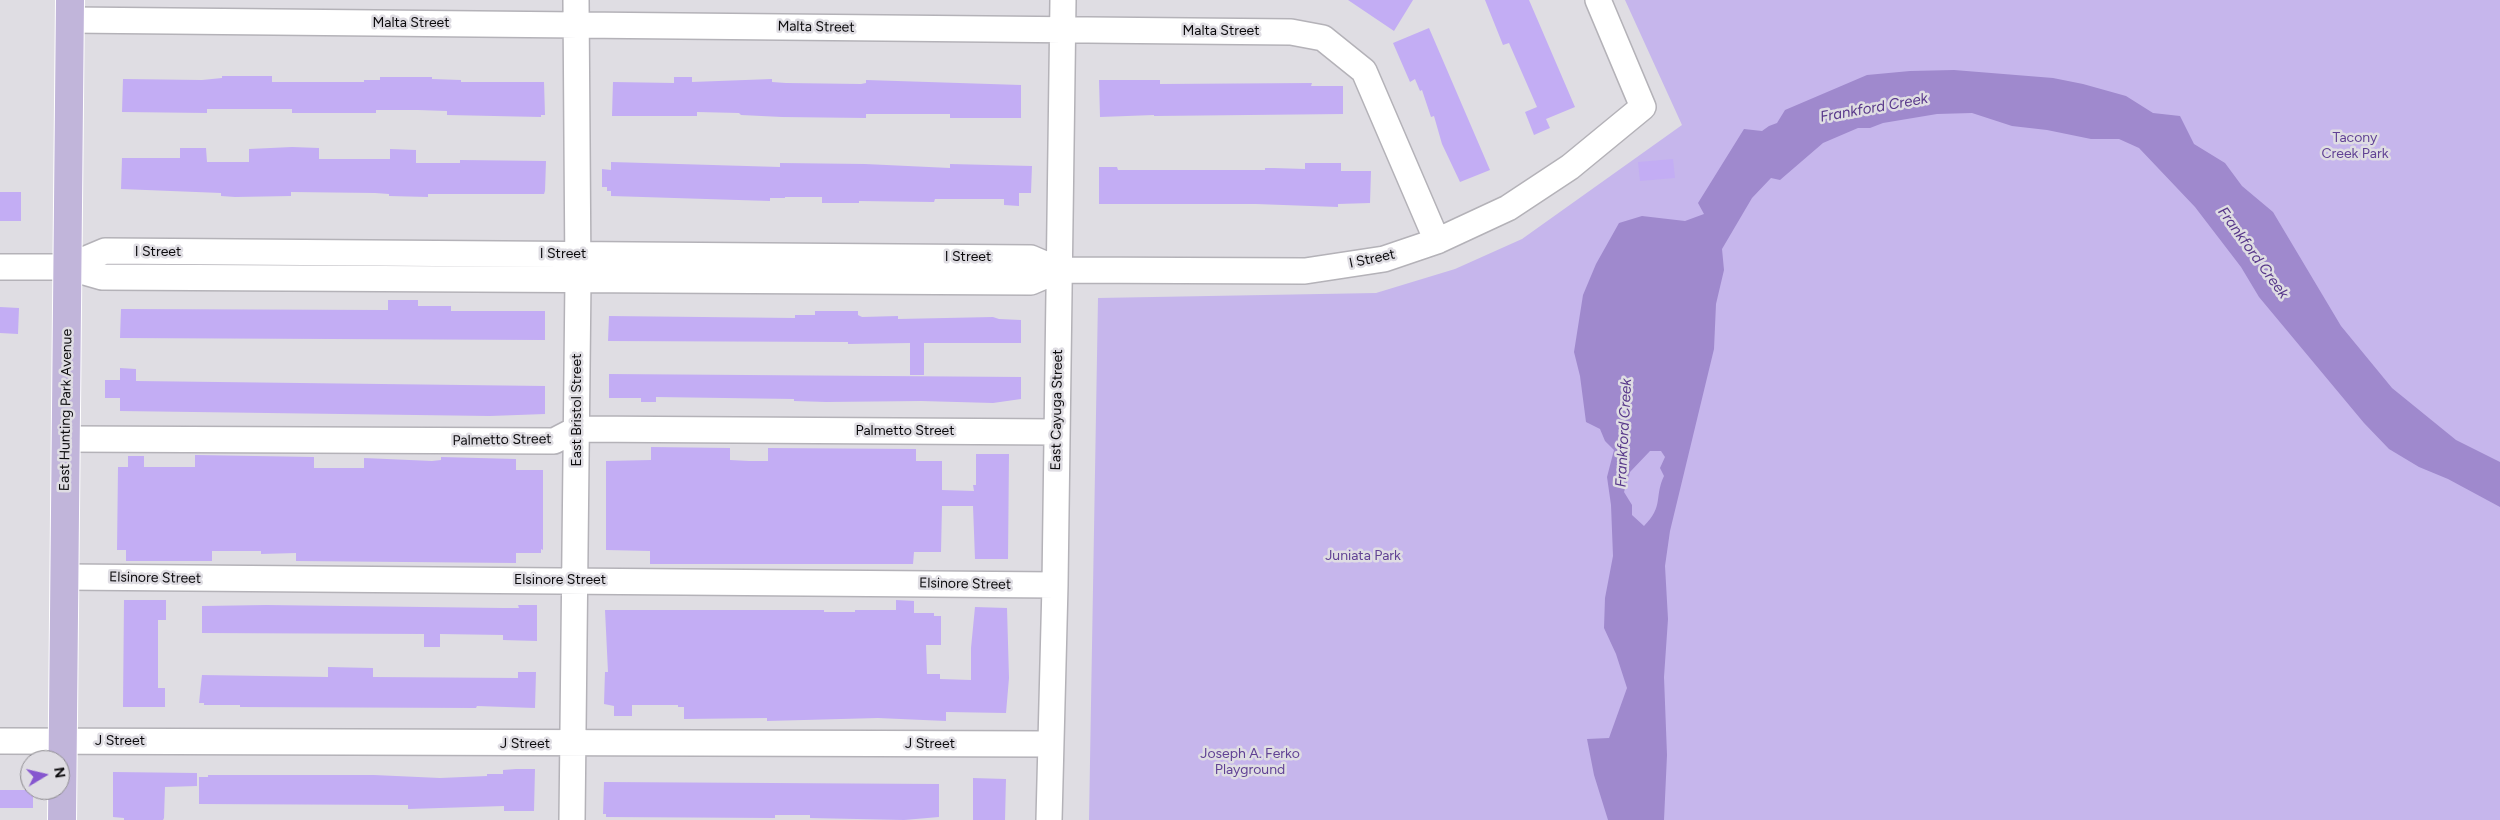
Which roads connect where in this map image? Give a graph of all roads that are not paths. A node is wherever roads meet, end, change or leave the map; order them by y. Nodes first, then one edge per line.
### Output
1 (1063, 0) edge
2 (1598, 0) edge
3 (70, 10) edge
4 (576, 12) edge
5 (1063, 30) junction
6 (1437, 241) junction
7 (578, 254) junction
8 (0, 267) edge
9 (67, 268) junction
10 (1059, 270) junction
11 (578, 279) junction
12 (577, 429) junction
13 (1056, 432) junction
14 (66, 440) junction
15 (64, 577) junction
16 (574, 580) junction
17 (1055, 585) junction
18 (0, 741) edge
19 (62, 741) junction
20 (573, 744) junction
21 (1050, 744) junction
22 (62, 820) edge
23 (572, 820) edge
24 (1049, 820) edge

1 - 5 street, East Cayuga Street
2 - 6 street, I Street
3 - 4 street, Malta Street
3 - 9 main road, East Hunting Park Avenue
4 - 5 street, Malta Street
4 - 7 street, East Bristol Street
5 - 6 street, Malta Street
5 - 10 street, East Cayuga Street
6 - 10 street, I Street
7 - 9 street, I Street
7 - 10 street, I Street
7 - 11 street, East Bristol Street
8 - 9 street, I Street
9 - 11 street, I Street
9 - 14 main road, East Hunting Park Avenue
10 - 11 street, I Street
10 - 13 street, East Cayuga Street
11 - 12 street, East Bristol Street
12 - 13 street, Palmetto Street
12 - 14 street, Palmetto Street
12 - 16 street, East Bristol Street
13 - 17 street, East Cayuga Street
14 - 15 main road, East Hunting Park Avenue
15 - 16 street, Elsinore Street
15 - 19 main road, East Hunting Park Avenue
16 - 17 street, Elsinore Street
16 - 20 street, East Bristol Street
17 - 21 street, East Cayuga Street
18 - 19 street, J Street
19 - 20 street, J Street
19 - 22 main road, East Hunting Park Avenue
20 - 21 street, J Street
20 - 23 street, East Bristol Street
21 - 24 street, East Cayuga Street

